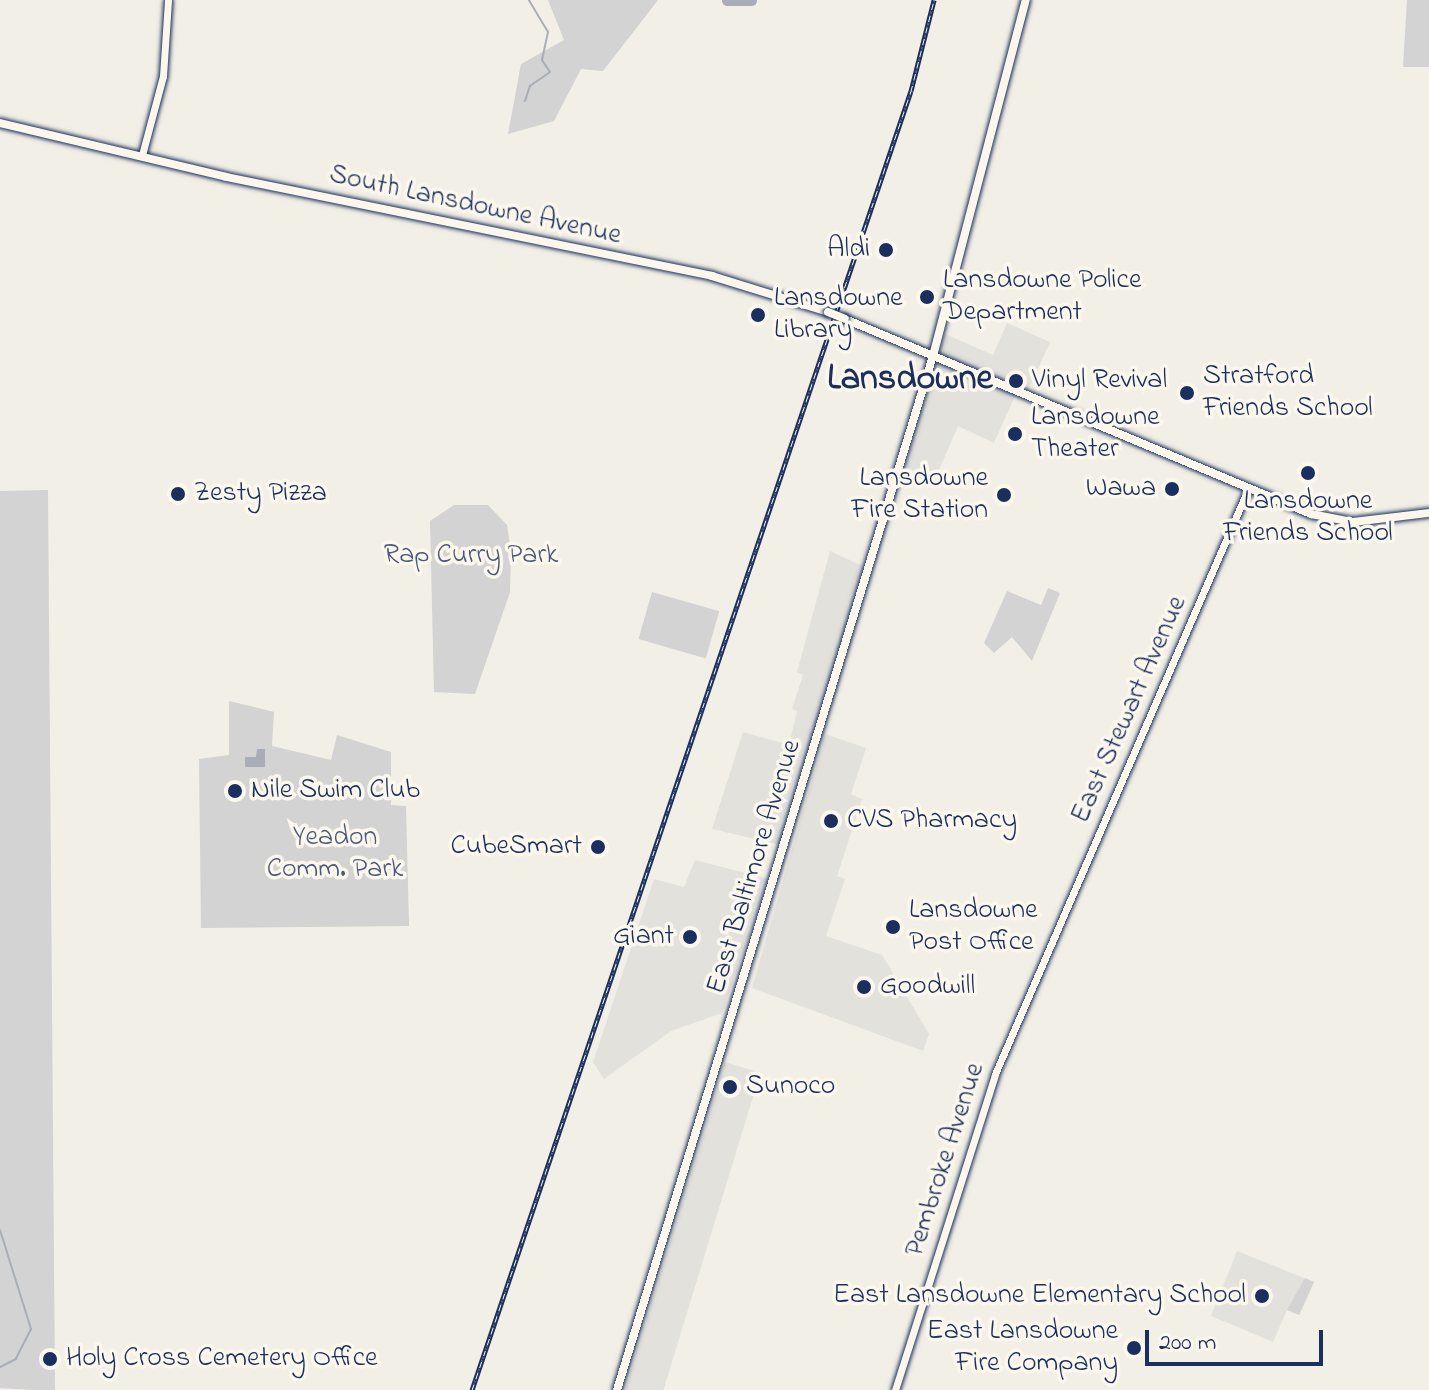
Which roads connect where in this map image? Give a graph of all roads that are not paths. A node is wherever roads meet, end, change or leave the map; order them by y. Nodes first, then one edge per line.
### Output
1 (168, 0) edge
2 (1026, 0) edge
3 (0, 123) edge
4 (142, 155) junction
5 (933, 356) junction
6 (1248, 489) junction
7 (1429, 513) edge
8 (1051, 947) joint
9 (617, 1390) edge
10 (895, 1390) edge

1 - 4 street
2 - 5 main road, East Baltimore Avenue
3 - 4 main road, South Lansdowne Avenue
4 - 5 main road, South Lansdowne Avenue, bridge
5 - 6 main road, South Lansdowne Avenue
5 - 9 main road, East Baltimore Avenue
6 - 7 main road, South Lansdowne Avenue
6 - 8 street, East Stewart Avenue
8 - 10 street, Pembroke Avenue

